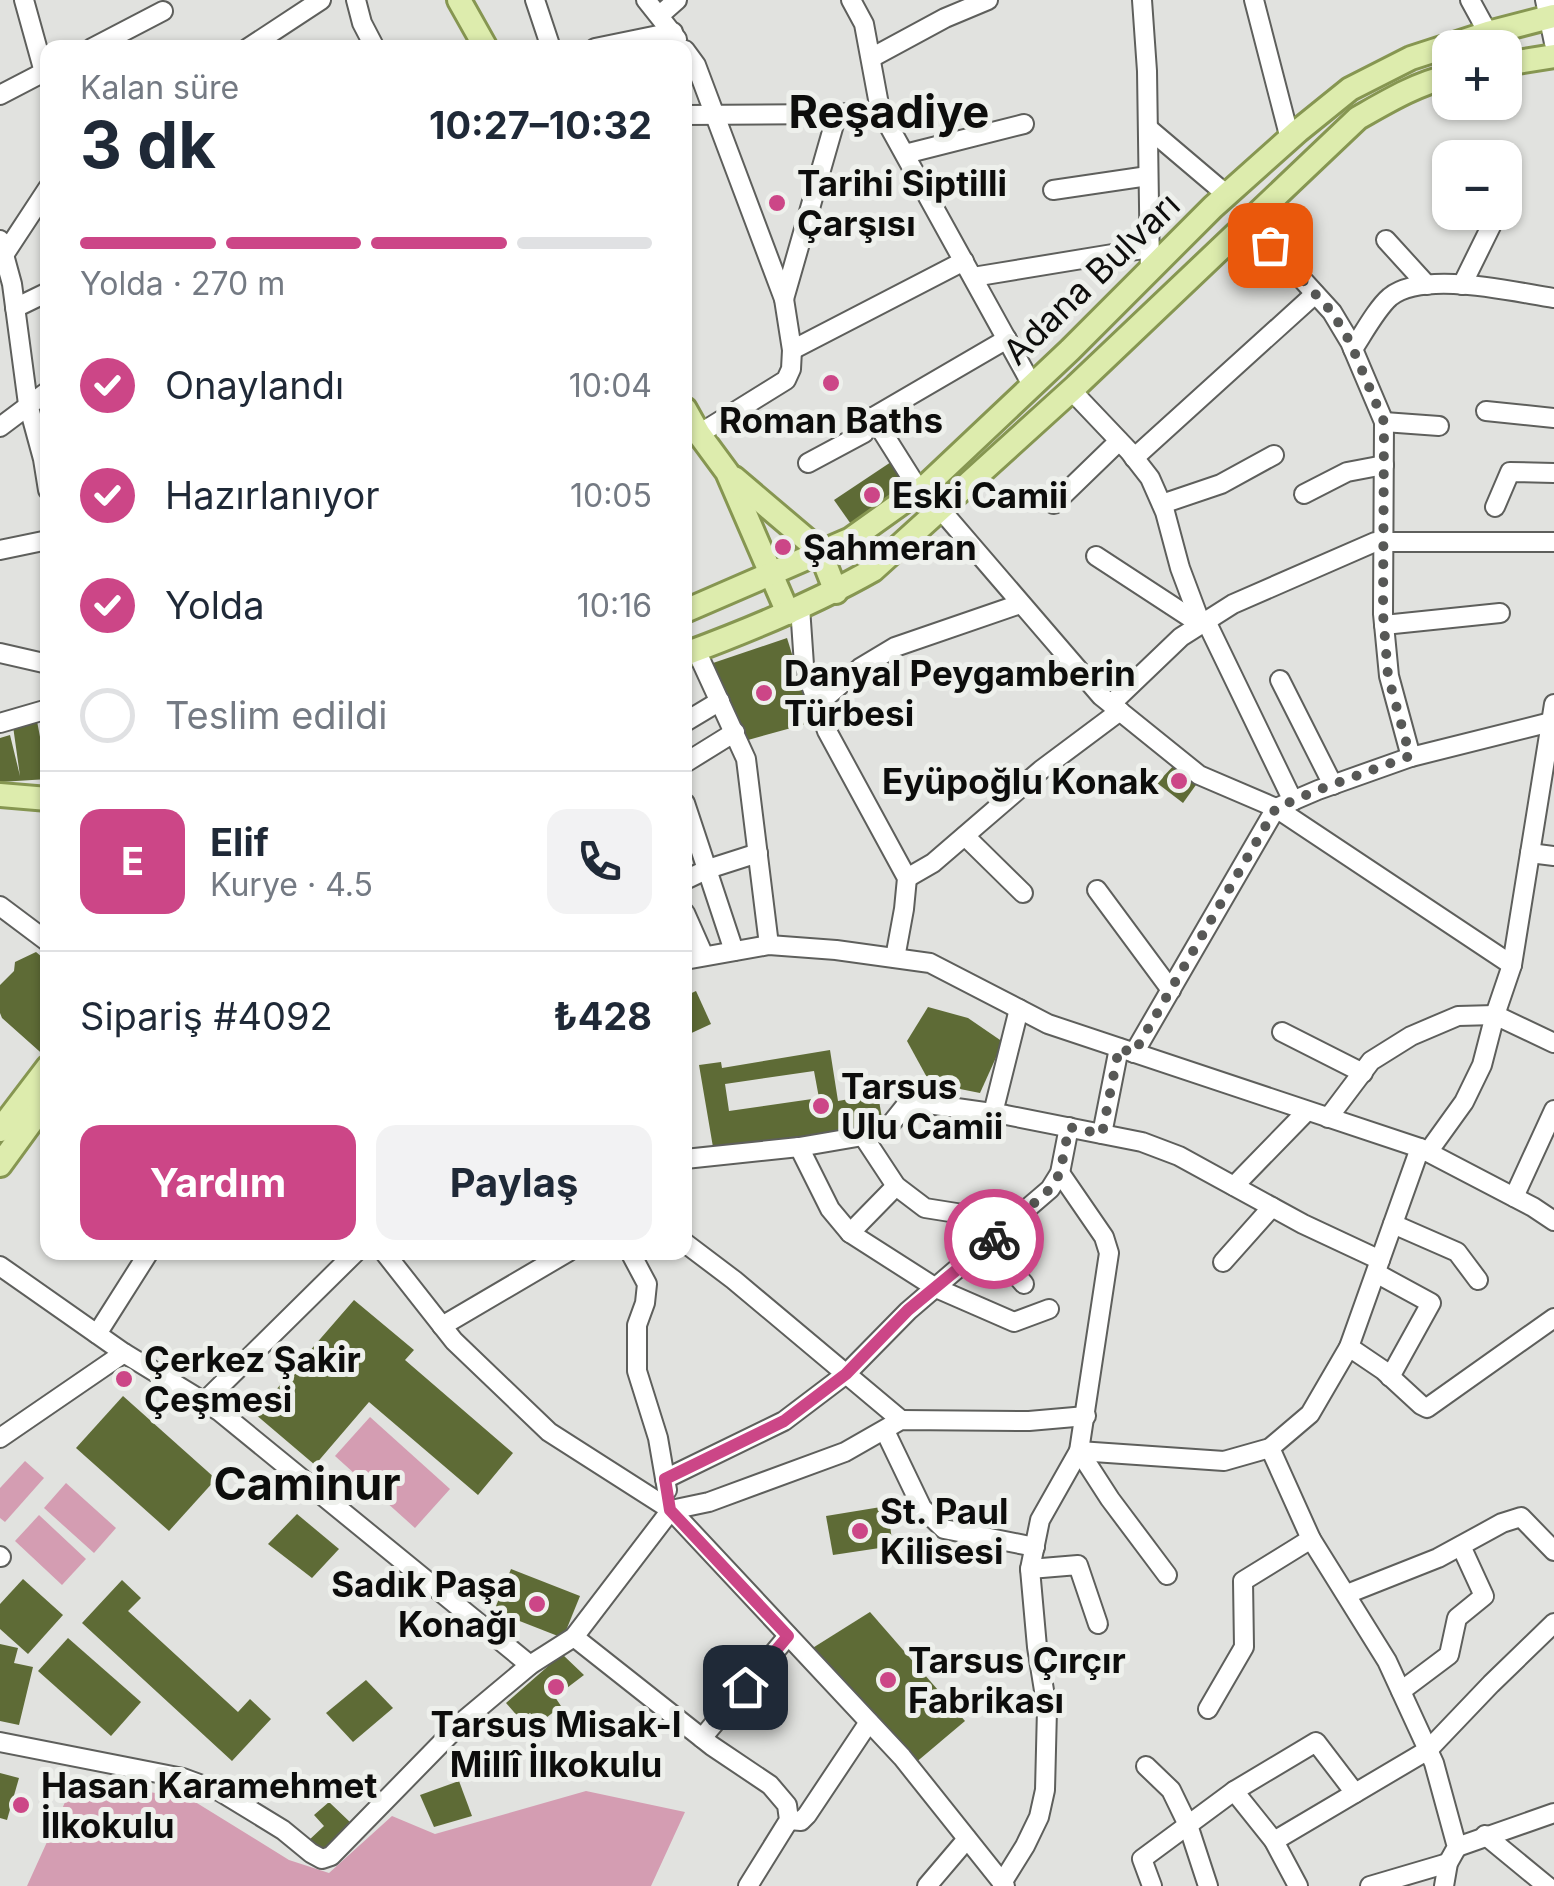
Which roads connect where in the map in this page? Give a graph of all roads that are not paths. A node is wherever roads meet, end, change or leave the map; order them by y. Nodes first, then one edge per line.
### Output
1 (24, 0) edge
2 (321, 0) edge
3 (356, 0) edge
4 (459, 0) edge
5 (535, 0) edge
6 (646, 0) edge
7 (677, 0) edge
8 (988, 0) edge
9 (1142, 0) edge
10 (1254, 0) edge
11 (1470, 0) edge
12 (855, 3) edge
13 (164, 11) dead end
14 (1549, 11) edge
15 (660, 15) junction
16 (1486, 30) edge
17 (1496, 30) edge
18 (108, 40) edge
19 (260, 40) edge
20 (371, 40) edge
21 (482, 40) edge
22 (548, 40) edge
23 (678, 40) edge
24 (1554, 43) edge
25 (1432, 51) edge
26 (40, 52) edge
27 (1554, 56) edge
28 (871, 58) junction
29 (692, 60) edge
30 (1522, 61) edge
31 (40, 74) edge
32 (1432, 80) edge
33 (0, 95) edge
34 (880, 110) junction
35 (692, 114) edge
36 (714, 114) junction
37 (837, 114) junction
38 (1024, 124) dead end
39 (1148, 128) junction
40 (1290, 139) junction
41 (905, 154) junction
42 (1148, 176) junction
43 (1053, 190) dead end
44 (1227, 195) junction
45 (40, 198) edge
46 (1248, 220) junction
47 (1489, 230) edge
48 (1386, 240) dead end
49 (2, 247) edge
50 (1150, 260) junction
51 (968, 269) junction
52 (1462, 284) junction
53 (1427, 285) junction
54 (6, 286) edge
55 (1316, 294) junction
56 (40, 296) edge
57 (1554, 298) edge
58 (784, 299) junction
59 (15, 308) junction
60 (1007, 339) junction
61 (1353, 349) junction
62 (792, 350) junction
63 (1032, 385) junction
64 (1070, 390) junction
65 (40, 396) edge
66 (28, 404) junction
67 (1486, 412) dead end
68 (873, 418) junction
69 (1554, 418) edge
70 (692, 422) edge
71 (1384, 422) junction
72 (1439, 426) dead end
73 (0, 427) edge
74 (699, 434) junction
75 (1119, 441) junction
76 (40, 447) edge
77 (1274, 455) dead end
78 (1134, 458) junction
79 (808, 463) dead end
80 (1384, 465) junction
81 (727, 472) junction
82 (1554, 473) edge
83 (918, 490) junction
84 (1304, 494) dead end
85 (1054, 504) dead end
86 (1162, 504) junction
87 (1495, 507) dead end
88 (942, 510) junction
89 (40, 542) edge
90 (1383, 542) junction
91 (1554, 542) edge
92 (0, 550) edge
93 (820, 552) junction
94 (1096, 556) dead end
95 (770, 573) junction
96 (836, 592) junction
97 (1020, 604) junction
98 (692, 608) edge
99 (794, 610) junction
100 (1500, 613) dead end
101 (1204, 622) junction
102 (1384, 625) junction
103 (692, 651) edge
104 (0, 654) edge
105 (692, 655) edge
106 (40, 662) edge
107 (1280, 680) dead end
108 (720, 701) junction
109 (818, 704) junction
110 (1115, 707) junction
111 (40, 711) edge
112 (1552, 713) edge
113 (692, 718) edge
114 (0, 723) edge
115 (734, 732) junction
116 (1410, 756) junction
117 (692, 759) edge
118 (1332, 785) junction
119 (0, 795) edge
120 (40, 799) edge
121 (1285, 805) junction
122 (1546, 808) edge
123 (692, 823) edge
124 (964, 836) junction
125 (758, 853) junction
126 (1530, 853) junction
127 (1554, 856) edge
128 (708, 870) junction
129 (692, 877) edge
130 (907, 878) junction
131 (1097, 890) dead end
132 (1023, 893) dead end
133 (0, 906) edge
134 (692, 930) edge
135 (40, 936) edge
136 (769, 945) junction
137 (734, 951) junction
138 (704, 956) junction
139 (895, 958) junction
140 (692, 959) edge
141 (1512, 965) junction
142 (1171, 990) junction
143 (1020, 1008) junction
144 (1495, 1015) junction
145 (1282, 1032) dead end
146 (1554, 1043) edge
147 (1127, 1050) junction
148 (1362, 1073) junction
149 (40, 1077) edge
150 (1554, 1110) edge
151 (40, 1111) edge
152 (1308, 1111) junction
153 (993, 1113) junction
154 (1328, 1118) junction
155 (1069, 1127) junction
156 (0, 1130) edge
157 (1102, 1134) junction
158 (864, 1136) junction
159 (799, 1147) junction
160 (1424, 1150) junction
161 (692, 1158) edge
162 (0, 1166) edge
163 (1060, 1173) junction
164 (896, 1186) junction
165 (1234, 1186) junction
166 (1514, 1197) junction
167 (1272, 1207) junction
168 (969, 1215) dead end
169 (1554, 1222) edge
170 (1393, 1224) junction
171 (850, 1233) junction
172 (989, 1244) junction
173 (692, 1248) edge
174 (144, 1260) edge
175 (348, 1260) edge
176 (390, 1260) edge
177 (554, 1260) edge
178 (634, 1260) edge
179 (1224, 1262) dead end
180 (0, 1266) edge
181 (1378, 1266) junction
182 (1478, 1280) dead end
183 (1024, 1284) dead end
184 (936, 1288) junction
185 (1049, 1310) dead end
186 (1554, 1318) edge
187 (442, 1326) junction
188 (97, 1334) junction
189 (1349, 1347) junction
190 (124, 1353) junction
191 (846, 1374) junction
192 (1390, 1377) junction
193 (204, 1403) junction
194 (1086, 1416) junction
195 (901, 1420) junction
196 (885, 1431) junction
197 (0, 1438) edge
198 (1270, 1448) junction
199 (1080, 1451) junction
200 (665, 1479) junction
201 (670, 1510) junction
202 (1311, 1539) junction
203 (1462, 1546) junction
204 (1034, 1547) junction
205 (1554, 1551) edge
206 (1030, 1569) junction
207 (1167, 1574) dead end
208 (1346, 1594) junction
209 (1554, 1623) edge
210 (1098, 1624) dead end
211 (788, 1636) junction
212 (574, 1637) junction
213 (530, 1666) junction
214 (1401, 1691) junction
215 (1208, 1709) dead end
216 (869, 1722) junction
217 (702, 1738) junction
218 (0, 1742) edge
219 (1428, 1750) junction
220 (1146, 1766) dead end
221 (1234, 1791) junction
222 (1354, 1793) junction
223 (1554, 1813) edge
224 (789, 1820) junction
225 (1188, 1825) junction
226 (1485, 1835) junction
227 (967, 1839) junction
228 (1274, 1841) junction
229 (1452, 1855) junction
230 (1004, 1885) edge
231 (748, 1886) edge
232 (927, 1886) edge
233 (1152, 1886) edge
234 (1208, 1886) edge
235 (1298, 1886) edge
236 (1370, 1886) edge
237 (1444, 1886) edge
238 (1546, 1886) edge

1 - 26 street
2 - 19 street
3 - 20 street
4 - 21 main road
5 - 22 street
6 - 15 street
7 - 15 street
8 - 28 street
9 - 39 street
10 - 40 street
11 - 16 street
12 - 28 street
13 - 18 street
14 - 17 main road, Adana Bulvarı
14 - 24 street
15 - 23 street
25 - 40 main road, Adana Bulvarı
27 - 30 main road
28 - 34 street
29 - 36 street
31 - 33 street
32 - 46 main road, Adana Bulvarı
34 - 37 street
34 - 41 street
35 - 36 street
36 - 37 street
36 - 58 street
37 - 58 street
38 - 41 street
39 - 42 street
39 - 44 street
40 - 44 main road, Adana Bulvarı
41 - 51 street
42 - 43 street
42 - 50 street
44 - 50 main road, Adana Bulvarı
45 - 49 street
46 - 55 street
46 - 64 main road, Adana Bulvarı
47 - 52 street
48 - 53 street
49 - 54 street
50 - 51 street
50 - 63 main road, Adana Bulvarı
51 - 60 street
51 - 62 street
52 - 53 street
52 - 57 street
53 - 61 street
54 - 59 street
55 - 61 street
55 - 78 street
56 - 59 street
58 - 62 street
59 - 66 street
60 - 63 street
60 - 68 street
61 - 71 street
62 - 74 street
63 - 83 main road, Adana Bulvarı
64 - 75 street
64 - 88 main road, Adana Bulvarı
65 - 66 street
66 - 73 street
66 - 76 street
67 - 69 street
68 - 79 street
68 - 83 street
70 - 74 main road
71 - 72 street
71 - 80 street
74 - 81 main road
75 - 78 street
75 - 85 street
77 - 86 street
78 - 86 street
80 - 84 street
80 - 90 street
81 - 93 main road
81 - 95 main road
82 - 87 street
83 - 93 main road, Adana Bulvarı
86 - 101 street
88 - 96 main road, Adana Bulvarı
88 - 97 street
89 - 92 street
90 - 91 street
90 - 101 street
90 - 102 street
93 - 95 main road, Adana Bulvarı
93 - 96 main road
94 - 101 street
95 - 98 main road, Adana Bulvarı
95 - 99 main road
96 - 99 main road, Adana Bulvarı
97 - 109 street
97 - 110 street
99 - 103 main road, Adana Bulvarı
99 - 109 street
100 - 102 street
101 - 110 street
101 - 121 street
102 - 116 street
104 - 106 street
105 - 108 street
107 - 118 street
108 - 113 street
108 - 115 street
109 - 130 street
110 - 121 street
110 - 124 street
111 - 114 street
112 - 116 street
112 - 122 street
115 - 117 street
115 - 125 street
116 - 118 street
118 - 121 street
119 - 120 main road
121 - 141 street
121 - 142 street
122 - 126 street
123 - 128 street
124 - 130 street
124 - 132 street
125 - 128 street
125 - 136 street
126 - 127 street
126 - 141 street
128 - 129 street
128 - 137 street
130 - 139 street
131 - 142 street
133 - 135 street
134 - 138 street
136 - 137 street
136 - 139 street
137 - 138 street
138 - 140 street
139 - 143 street
141 - 144 street
142 - 147 street
143 - 147 street
143 - 153 street
144 - 146 street
144 - 148 street
144 - 160 street
145 - 148 street
147 - 152 street
147 - 157 street
148 - 154 street
149 - 156 main road
150 - 166 street
151 - 162 main road
152 - 154 street
152 - 165 street
153 - 155 street
153 - 158 street
154 - 160 street
155 - 157 street
155 - 163 street
157 - 165 street
158 - 159 street
158 - 164 street
159 - 161 street
159 - 171 street
160 - 166 street
160 - 170 street
163 - 172 street
163 - 194 street
164 - 168 street
164 - 171 street
165 - 167 street
166 - 169 street
167 - 179 street
167 - 181 street
170 - 181 street
170 - 182 street
171 - 184 street
172 - 183 street
172 - 184 street
173 - 191 street
174 - 188 street
175 - 193 street
176 - 187 street
177 - 187 street
178 - 200 street
180 - 188 street
181 - 189 street
181 - 192 street
184 - 185 street
184 - 191 street
186 - 192 street
187 - 201 street
188 - 190 street
189 - 192 street
189 - 198 street
190 - 193 street
190 - 197 street
191 - 195 street
191 - 200 street
193 - 213 street
194 - 195 street
194 - 199 street
195 - 196 street
196 - 201 street
196 - 204 street
198 - 199 street
198 - 202 street
199 - 204 street
199 - 207 street
200 - 201 street
201 - 211 street
201 - 212 street
202 - 208 street
202 - 215 street
203 - 205 street
203 - 208 street
203 - 214 street
204 - 206 street
206 - 210 street
206 - 230 street
208 - 214 street
209 - 219 street
211 - 216 street
211 - 217 street
212 - 213 street
212 - 217 street
213 - 218 street
214 - 219 street
216 - 224 street
216 - 227 street
217 - 224 street
219 - 222 street
219 - 229 street
220 - 225 street
221 - 222 street
221 - 225 street
221 - 228 street
222 - 228 street
223 - 226 street
224 - 231 street
225 - 233 street
225 - 234 street
226 - 229 street
226 - 238 street
227 - 230 street
227 - 232 street
228 - 235 street
229 - 236 street
229 - 237 street

